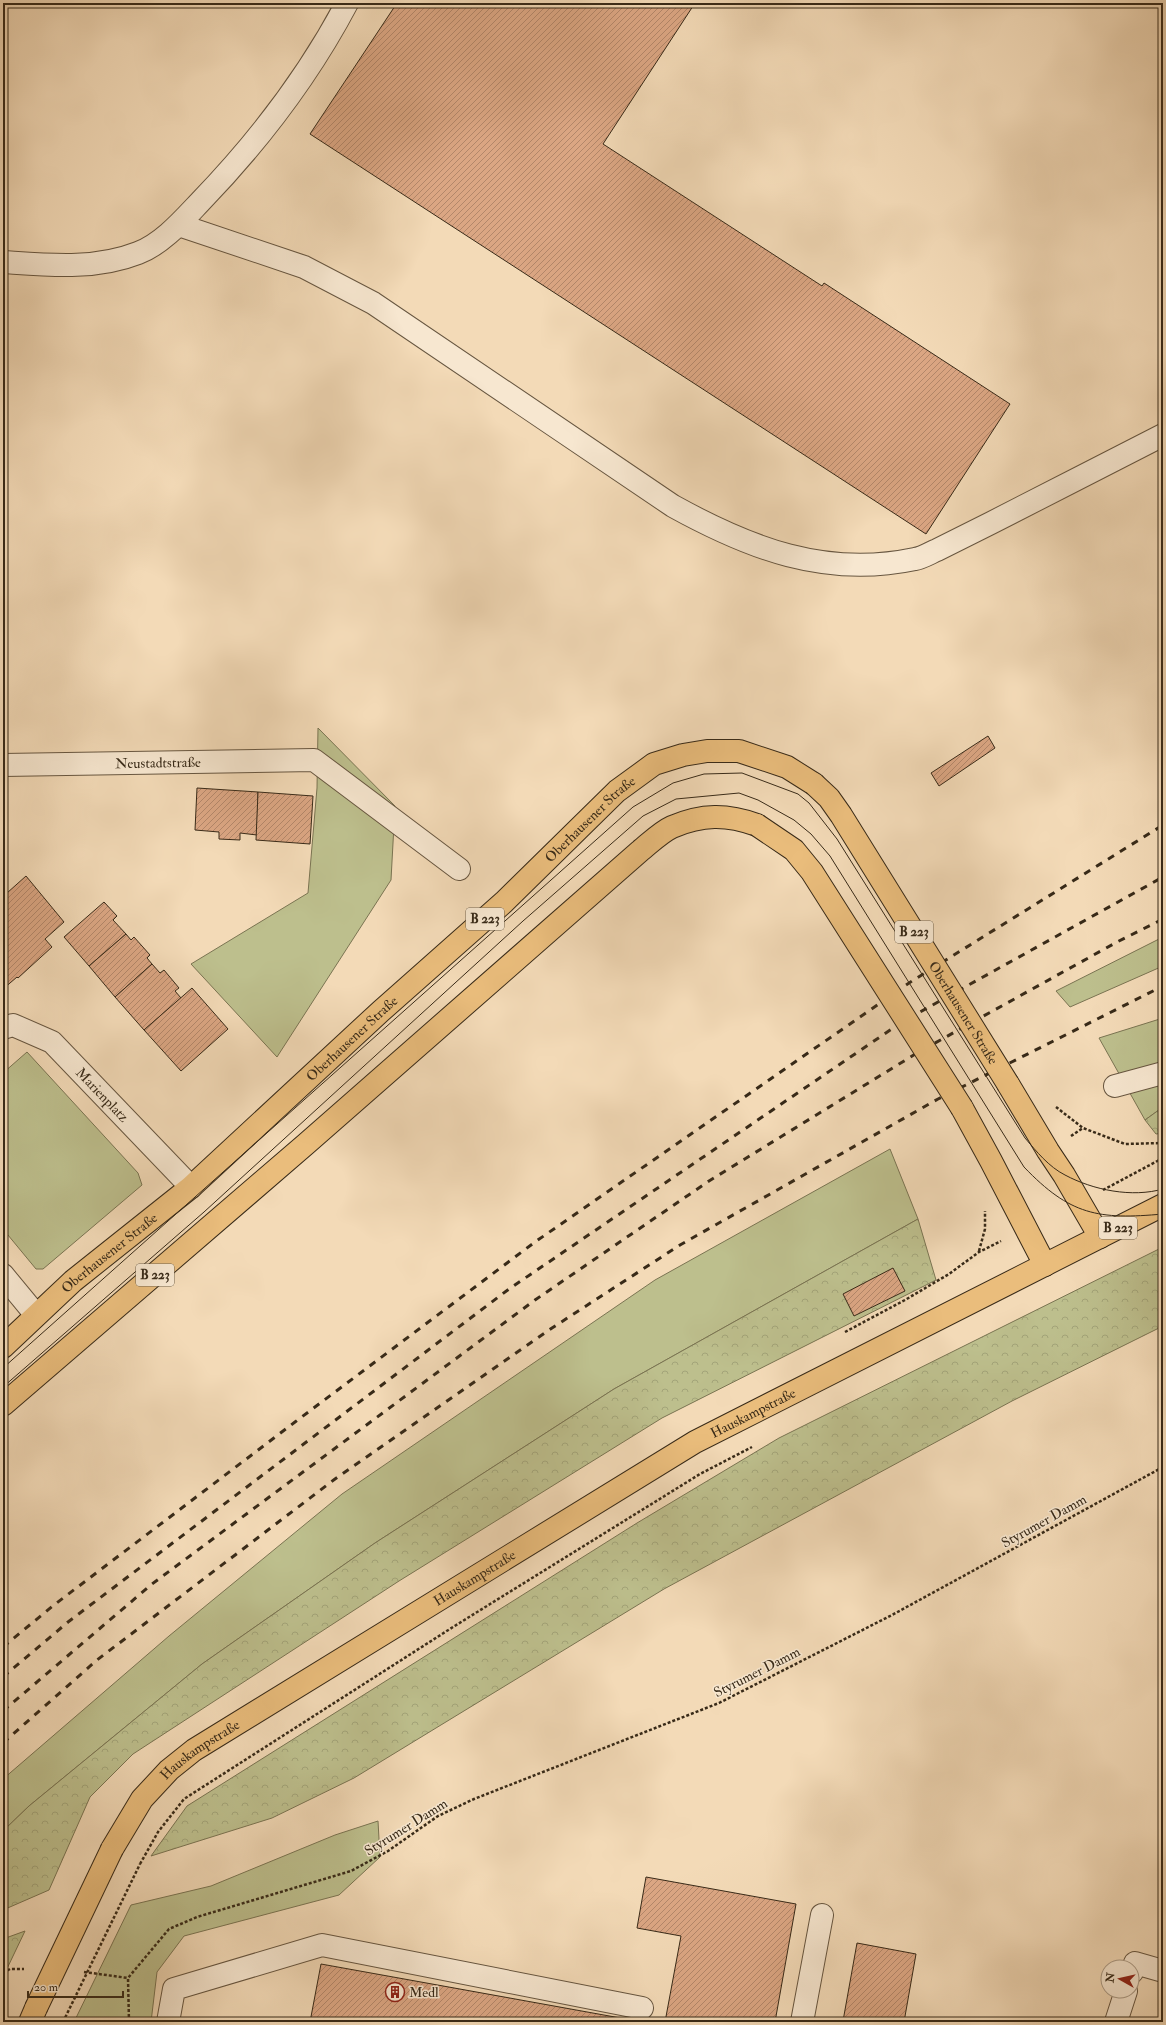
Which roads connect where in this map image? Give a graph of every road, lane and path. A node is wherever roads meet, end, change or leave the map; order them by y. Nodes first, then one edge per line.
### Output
1 (347, 3) edge
2 (179, 225) junction
3 (3, 262) edge
4 (1163, 435) edge
5 (3, 765) edge
6 (459, 869) dead end
7 (3, 1028) edge
8 (1163, 1073) edge
9 (1115, 1086) dead end
10 (1055, 1106) dead end
11 (1163, 1143) edge
12 (191, 1186) junction
13 (1163, 1205) edge
14 (1100, 1237) junction
15 (1045, 1265) junction
16 (3, 1275) edge
17 (36, 1315) junction
18 (3, 1348) edge
19 (3, 1405) edge
20 (756, 1445) dead end
21 (1163, 1467) edge
22 (822, 1915) dead end
23 (1140, 1964) edge
24 (10, 1969) dead end
25 (1163, 1971) edge
26 (3, 1973) edge
27 (1123, 1999) edge
28 (642, 2008) dead end
29 (33, 2015) edge
30 (63, 2022) edge
31 (129, 2022) edge
32 (168, 2022) edge
33 (802, 2022) edge
34 (1116, 2022) edge

1 - 2 street
2 - 3 street
2 - 4 street
5 - 6 street, Neustadtstraße
7 - 12 street, Marienplatz
8 - 9 street
10 - 11 path
12 - 14 main road, Oberhausener Straße / B 223, bridge
12 - 17 main road, Oberhausener Straße / B 223
13 - 14 main road, B 223
14 - 15 main road, B 223
15 - 19 main road, B 223, bridge
15 - 29 main road, Hauskampstraße, bridge
16 - 17 street
17 - 18 main road, Oberhausener Straße / B 223
20 - 30 path, bridge
21 - 31 path, Styrumer Damm
22 - 33 street
23 - 25 street
24 - 26 path
27 - 34 street
28 - 32 street

